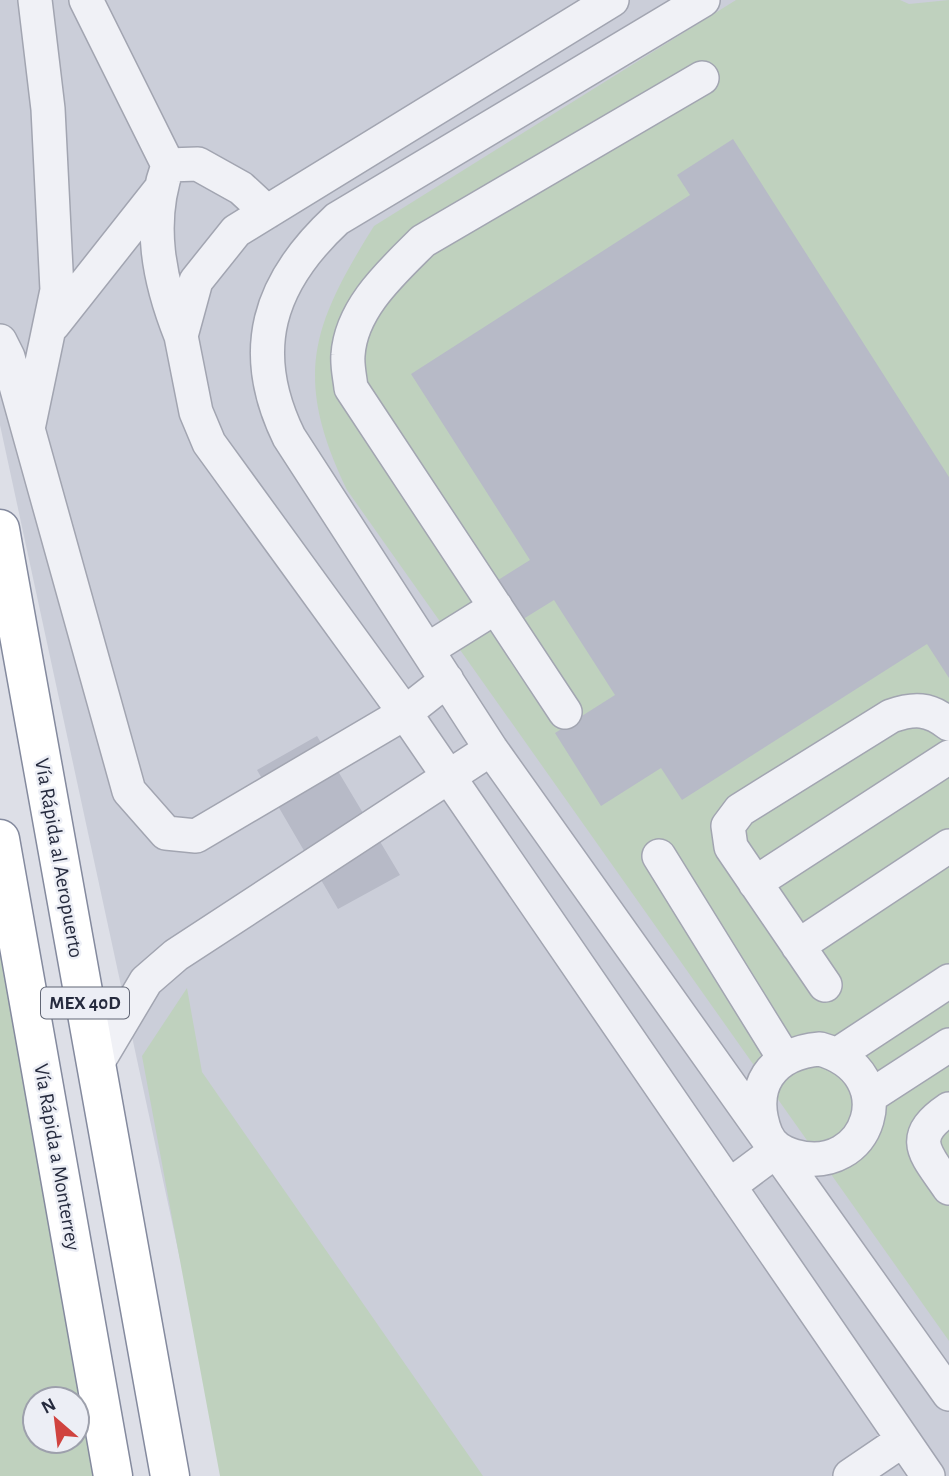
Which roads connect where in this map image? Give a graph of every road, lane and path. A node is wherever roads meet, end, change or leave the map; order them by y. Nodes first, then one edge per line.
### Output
1 (35, 0) edge
2 (86, 0) edge
3 (612, 0) edge
4 (703, 0) edge
5 (702, 78) dead end
6 (163, 178) junction
7 (267, 212) junction
8 (49, 330) junction
9 (181, 336) junction
10 (0, 341) edge
11 (28, 430) junction
12 (0, 529) edge
13 (496, 607) junction
14 (427, 650) junction
15 (447, 680) junction
16 (565, 712) dead end
17 (405, 713) junction
18 (949, 724) edge
19 (491, 749) junction
20 (949, 757) edge
21 (449, 777) junction
22 (0, 839) edge
23 (949, 846) edge
24 (659, 856) dead end
25 (755, 883) junction
26 (799, 946) junction
27 (949, 981) edge
28 (825, 985) dead end
29 (949, 1045) edge
30 (838, 1054) junction
31 (784, 1058) junction
32 (96, 1065) junction
33 (869, 1097) junction
34 (949, 1109) edge
35 (773, 1147) junction
36 (729, 1186) junction
37 (949, 1186) edge
38 (949, 1394) edge
39 (903, 1440) junction
40 (113, 1476) edge
41 (170, 1476) edge
42 (850, 1476) edge
43 (928, 1476) edge

1 - 8 lane
2 - 6 lane
3 - 7 lane
4 - 14 lane
5 - 13 lane
6 - 7 lane
6 - 8 lane
6 - 9 lane
7 - 9 lane
8 - 11 lane
9 - 17 lane
10 - 11 lane
11 - 17 lane
12 - 32 highway, Vía Rápida al Aeropuerto / MEX 40D
13 - 14 lane
13 - 16 lane
14 - 15 lane
15 - 17 lane
15 - 19 lane
17 - 21 lane
18 - 25 lane
19 - 21 lane
19 - 35 lane
20 - 25 lane
21 - 32 lane
21 - 36 lane
22 - 40 highway, Vía Rápida a Monterrey / MEX 40D
23 - 26 lane
24 - 31 lane
25 - 26 lane
26 - 28 lane
27 - 30 lane
29 - 33 lane
30 - 31 lane
30 - 33 lane
31 - 35 lane
32 - 41 highway, Vía Rápida al Aeropuerto / MEX 40D
33 - 35 lane
34 - 37 lane
35 - 36 lane
35 - 38 lane
36 - 39 lane
39 - 42 lane
39 - 43 lane

